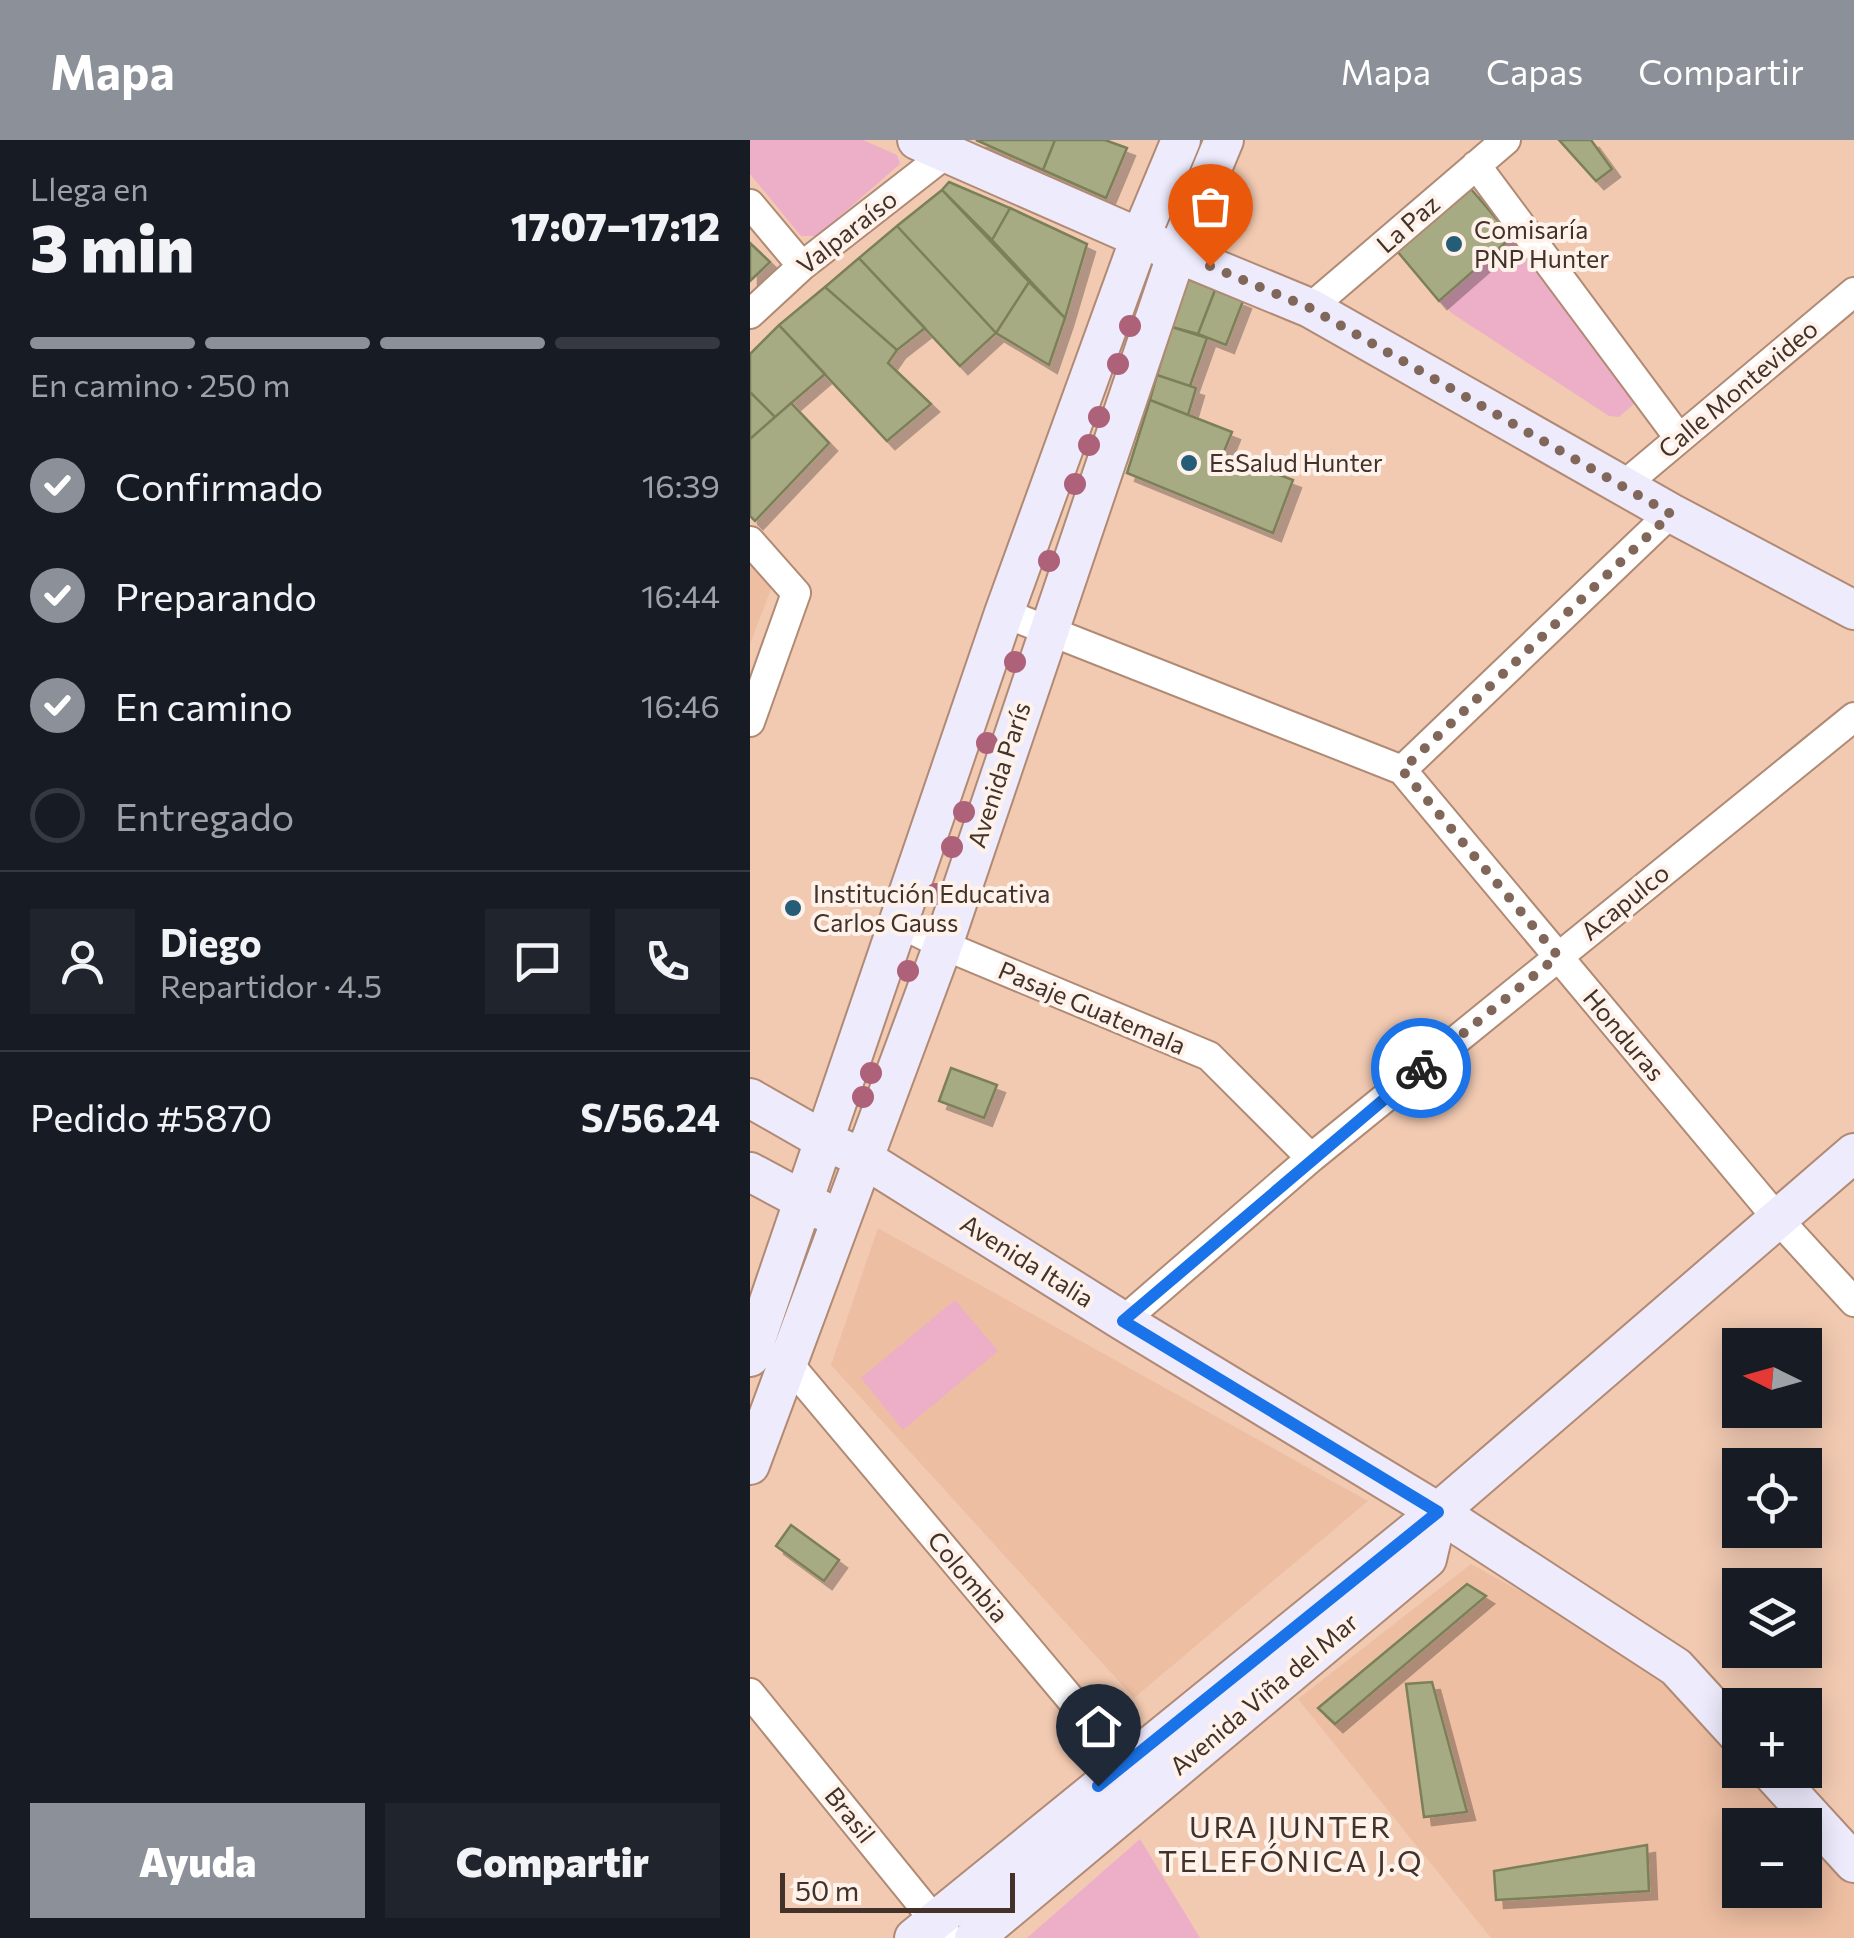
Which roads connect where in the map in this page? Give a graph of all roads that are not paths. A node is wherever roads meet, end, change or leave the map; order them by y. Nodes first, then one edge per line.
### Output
1 (1181, 140) edge
2 (1224, 140) edge
3 (1506, 140) edge
4 (932, 147) edge
5 (1476, 165) junction
6 (750, 204) edge
7 (1140, 238) junction
8 (1177, 253) junction
9 (802, 266) junction
10 (1854, 292) edge
11 (1310, 308) junction
12 (750, 314) edge
13 (1680, 438) junction
14 (1623, 486) junction
15 (1671, 514) junction
16 (750, 542) edge
17 (1854, 610) edge
18 (1004, 613) junction
19 (1048, 630) junction
20 (1854, 717) edge
21 (750, 722) edge
22 (1402, 770) junction
23 (899, 923) junction
24 (943, 945) junction
25 (1558, 956) junction
26 (750, 1098) edge
27 (825, 1141) junction
28 (1854, 1152) edge
29 (863, 1158) junction
30 (1312, 1158) junction
31 (750, 1172) edge
32 (803, 1202) junction
33 (1777, 1218) junction
34 (843, 1222) junction
35 (1854, 1302) edge
36 (1123, 1321) junction
37 (750, 1357) edge
38 (788, 1363) junction
39 (750, 1466) edge
40 (1438, 1512) junction
41 (750, 1693) edge
42 (1722, 1718) edge
43 (1137, 1777) junction
44 (1786, 1788) edge
45 (1854, 1864) edge
46 (933, 1932) edge
47 (974, 1938) edge

1 - 7 street, Avenida París
2 - 8 street, Avenida París
3 - 5 street, La Paz
4 - 7 street
4 - 9 street, Valparaíso
5 - 11 street, La Paz
5 - 13 street
6 - 9 street
7 - 8 street
7 - 18 street, Avenida París
8 - 11 street
8 - 19 street, Avenida París
9 - 12 street, Valparaíso
10 - 13 street, Calle Montevideo
11 - 14 street
13 - 14 street, Calle Montevideo
14 - 15 street
15 - 17 street
15 - 22 street
16 - 21 street
18 - 19 street, Honduras
18 - 23 street, Avenida París
19 - 22 street, Honduras
19 - 24 street, Avenida París
20 - 25 street, Acapulco
22 - 25 street, Honduras
23 - 24 street, Pasaje Guatemala
23 - 27 street, Avenida París
24 - 29 street, Avenida París
24 - 30 street, Pasaje Guatemala
25 - 30 street, Acapulco
25 - 33 street, Honduras
26 - 27 street, Avenida Italia
27 - 29 street, Avenida Italia
27 - 32 street, Avenida París
28 - 33 street
29 - 34 street, Avenida París
29 - 36 street, Avenida Italia
30 - 36 street, Acapulco
31 - 32 street
32 - 34 street
32 - 37 street, Avenida París
33 - 35 street, Honduras
33 - 40 street
34 - 38 street, Avenida París
36 - 40 street, Avenida Italia
38 - 39 street, Avenida París
38 - 43 street, Colombia
40 - 42 street, Avenida Italia
40 - 43 street, Avenida Viña del Mar
41 - 46 street, Brasil
43 - 46 street, Avenida Viña del Mar
43 - 47 street, Avenida Viña del Mar
44 - 45 street

